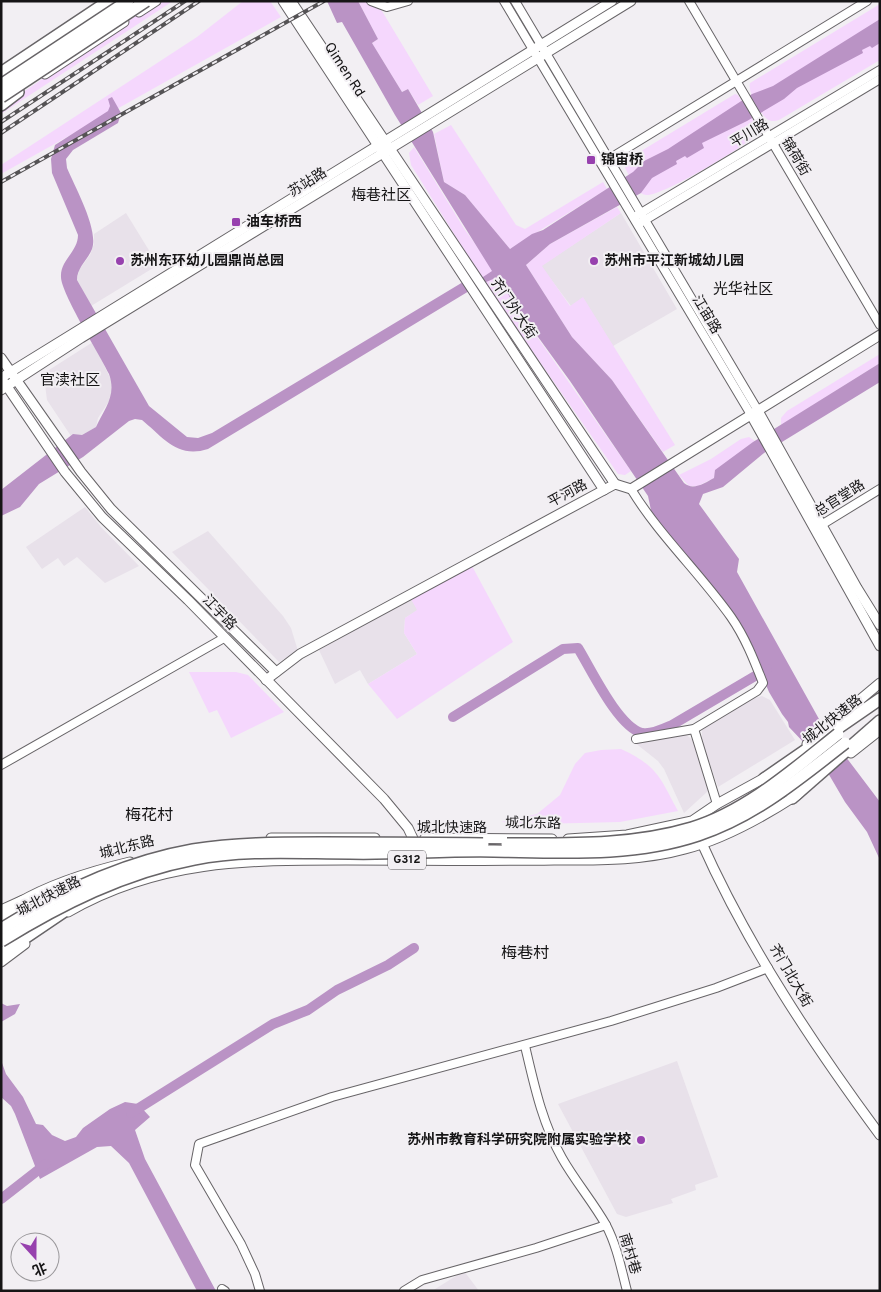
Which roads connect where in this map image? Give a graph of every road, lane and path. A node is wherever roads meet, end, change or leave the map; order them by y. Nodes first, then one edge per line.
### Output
1 (128, 1) edge
2 (146, 1) edge
3 (156, 1) edge
4 (283, 1) edge
5 (292, 1) edge
6 (371, 1) edge
7 (408, 1) edge
8 (504, 1) edge
9 (515, 1) edge
10 (612, 1) edge
11 (630, 1) edge
12 (689, 1) edge
13 (867, 1) edge
14 (109, 3) edge
15 (120, 25) junction
16 (305, 28) junction
17 (537, 47) junction
18 (542, 56) junction
19 (880, 70) edge
20 (1, 73) edge
21 (1, 77) edge
22 (880, 79) edge
23 (736, 82) junction
24 (1, 85) edge
25 (18, 92) joint
26 (1, 97) edge
27 (1, 104) edge
28 (771, 140) junction
29 (383, 148) junction
30 (609, 159) junction
31 (642, 217) junction
32 (634, 222) junction
33 (465, 270) junction
34 (880, 324) edge
35 (79, 335) junction
36 (880, 335) edge
37 (1, 358) edge
38 (10, 372) junction
39 (1, 378) edge
40 (16, 380) junction
41 (4, 389) edge
42 (754, 411) junction
43 (615, 484) junction
44 (634, 486) junction
45 (880, 489) edge
46 (604, 490) junction
47 (818, 527) junction
48 (880, 625) edge
49 (224, 638) junction
50 (880, 646) edge
51 (276, 672) junction
52 (266, 680) junction
53 (880, 683) edge
54 (880, 700) edge
55 (880, 716) edge
56 (880, 721) edge
57 (694, 729) junction
58 (880, 730) edge
59 (636, 739) dead end
60 (842, 739) junction
61 (1, 766) edge
62 (764, 779) junction
63 (792, 798) junction
64 (716, 804) junction
65 (692, 821) junction
66 (413, 839) junction
67 (702, 843) junction
68 (425, 860) junction
69 (149, 866) junction
70 (1, 912) edge
71 (1, 919) edge
72 (57, 919) junction
73 (1, 929) edge
74 (1, 941) edge
75 (1, 956) edge
76 (1, 962) edge
77 (768, 968) junction
78 (525, 1046) junction
79 (880, 1136) edge
80 (606, 1224) junction
81 (260, 1291) edge
82 (404, 1291) edge
83 (626, 1291) edge

1 - 24 highway, bridge
2 - 26 highway, bridge
3 - 15 main road
4 - 16 main road, Qimen Rd
5 - 16 main road, Qimen Rd
6 - 7 street
8 - 17 street, 江宙路
9 - 17 street, 江宙路
10 - 17 main road, 苏站路
11 - 18 main road, 苏站路
12 - 23 street, 锦荷街
13 - 23 street
14 - 15 street
14 - 20 highway
14 - 21 main road
15 - 25 main road
16 - 29 main road, Qimen Rd
17 - 18 street, 江宙路
17 - 29 main road, 苏站路
18 - 29 main road, 苏站路
18 - 30 street, 江宙路
18 - 32 street, 江宙路
19 - 28 street, 平川路
22 - 28 street, 平川路
23 - 28 street, 锦荷街
23 - 30 street
25 - 27 highway
28 - 31 street, 平川路
28 - 34 street, 锦荷街
29 - 33 main road, 齐门外大街
29 - 35 main road, 苏站路
30 - 31 street, 江宙路
31 - 32 street, 平川路
31 - 42 street, 江宙路
32 - 42 street, 江宙路
33 - 43 main road, 齐门外大街
33 - 46 main road, 齐门外大街
35 - 38 main road, 苏站路
35 - 40 main road, 苏站路
36 - 42 main road
37 - 38 main road, 江宇路
38 - 39 main road, 苏站路
38 - 40 main road, 江宇路
39 - 41 main road, 江宇路
40 - 41 main road, 苏站路
40 - 51 main road, 江宇路
41 - 49 main road, 江宇路
42 - 44 main road
42 - 47 main road, 江宙路
43 - 44 main road
43 - 46 main road, 平河路
44 - 57 street
45 - 47 street, 总官堂路
46 - 51 main road, 平河路
47 - 48 main road, 江宙路
47 - 50 main road, 江宙路
49 - 52 main road, 江宇路
49 - 61 street
51 - 52 main road, 平河路
52 - 66 main road, 江宇路
53 - 62 main road, 城北东路 / G312
54 - 60 highway, 城北快速路
54 - 62 highway
55 - 60 highway, 城北快速路
56 - 63 highway
57 - 59 street
57 - 64 street
58 - 63 main road, G312
60 - 69 highway, 城北快速路, bridge
62 - 64 main road, 城北东路 / G312
63 - 67 main road, G312
64 - 65 main road, 城北东路 / G312
65 - 66 main road, 城北东路 / G312
65 - 67 main road, 齐门北大街
66 - 68 main road, 江宇路
66 - 70 main road, 城北东路 / G312
67 - 68 main road, G312
67 - 77 main road, 齐门北大街
68 - 72 main road, G312
69 - 71 highway, bridge
69 - 73 highway, 城北快速路, bridge
69 - 74 highway, 城北快速路, bridge
69 - 75 highway, bridge
72 - 75 main road, G312
72 - 76 main road
77 - 78 street
77 - 79 main road, 齐门北大街
78 - 80 street, 南村巷
78 - 81 street
80 - 82 street
80 - 83 street, 南村巷

